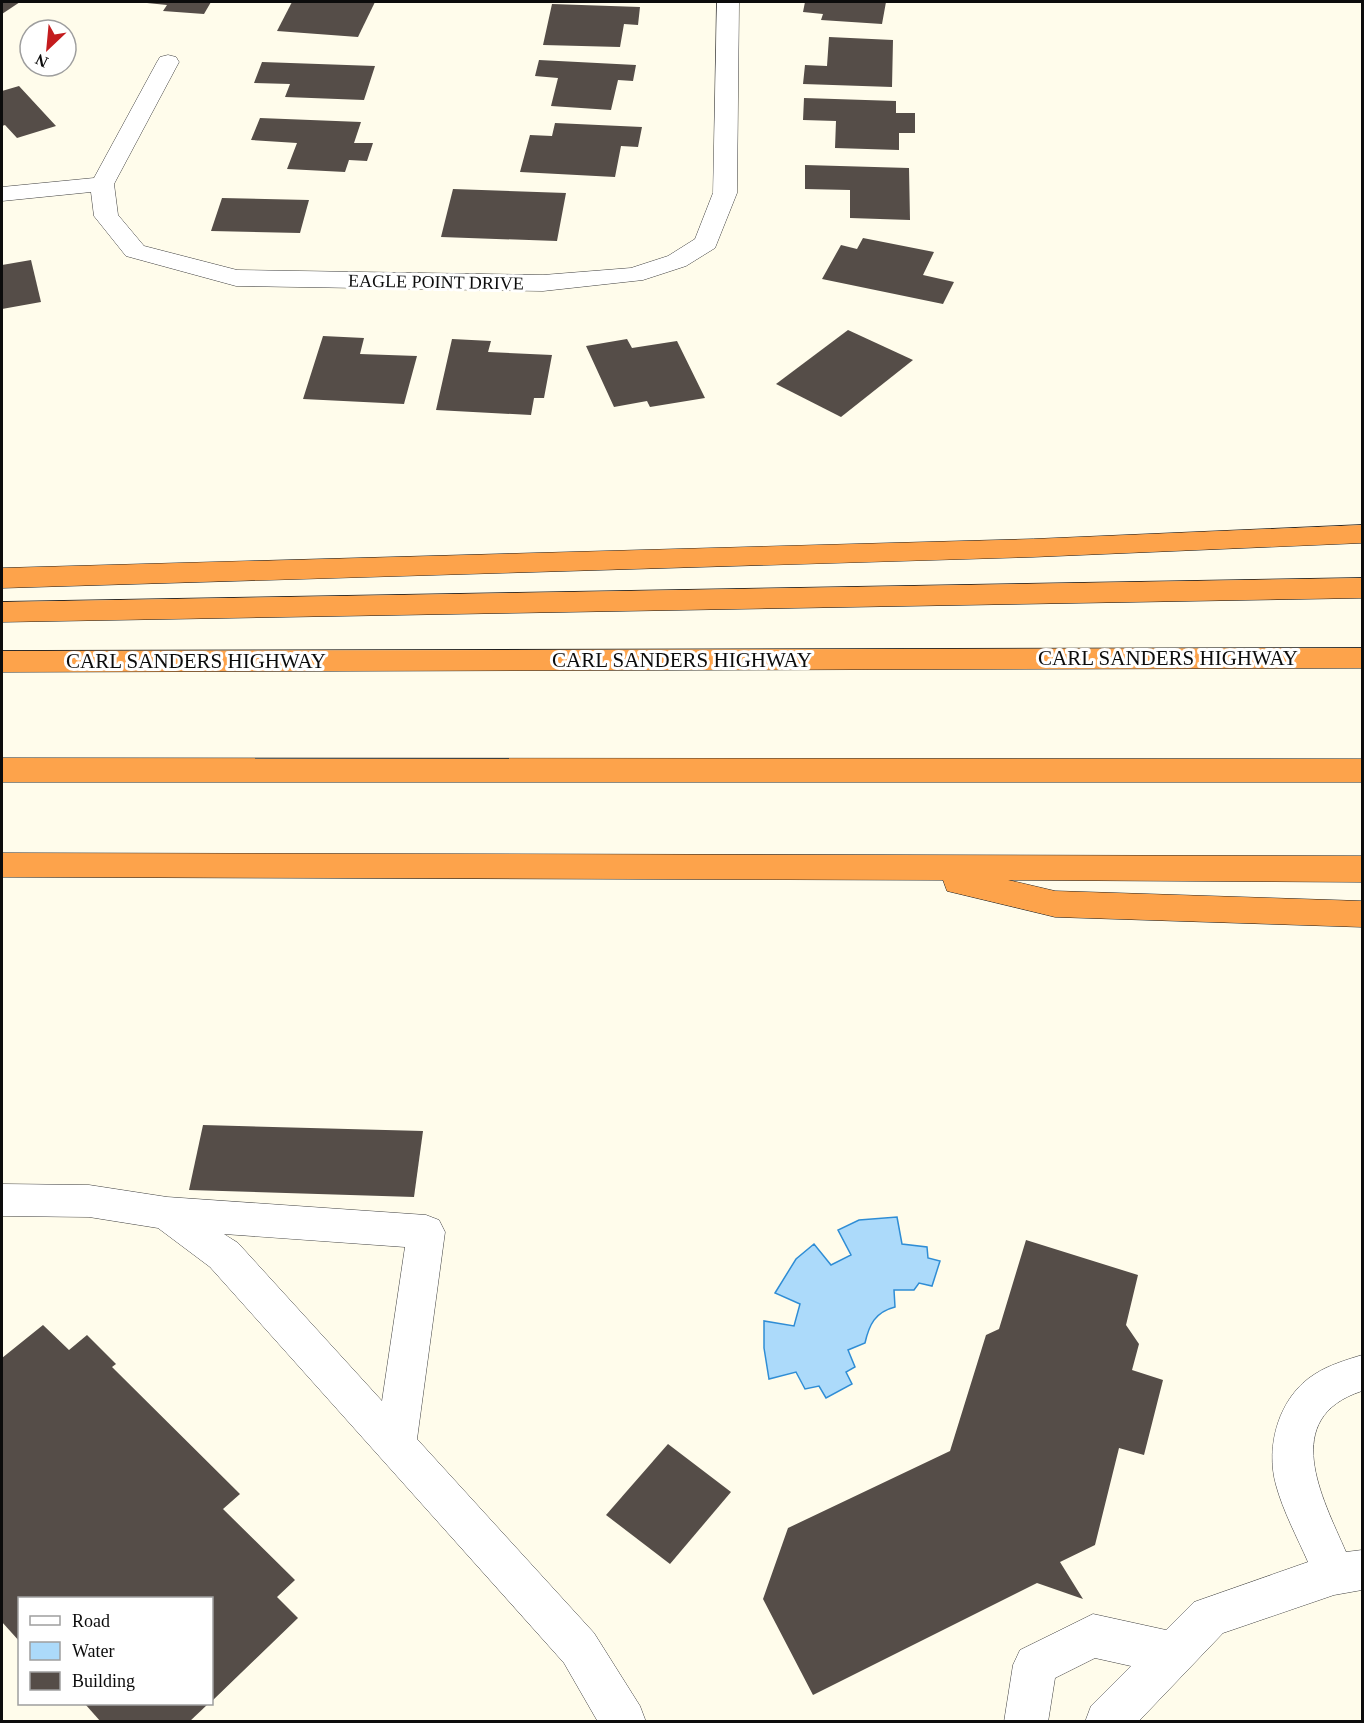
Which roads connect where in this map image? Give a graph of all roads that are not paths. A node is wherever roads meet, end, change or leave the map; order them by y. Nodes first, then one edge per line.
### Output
1 (728, 2) edge
2 (168, 62) dead end
3 (102, 184) junction
4 (2, 194) edge
5 (1362, 534) edge
6 (2, 578) edge
7 (1362, 588) edge
8 (2, 612) edge
9 (1362, 658) edge
10 (2, 662) edge
11 (2, 770) edge
12 (1362, 771) edge
13 (2, 865) edge
14 (905, 869) junction
15 (1362, 869) edge
16 (1362, 914) edge
17 (2, 1200) edge
18 (166, 1213) junction
19 (1362, 1373) edge
20 (396, 1445) junction
21 (1348, 1572) edge
22 (1174, 1653) junction
23 (624, 1722) edge
24 (1026, 1722) edge
25 (1107, 1722) edge

1 - 3 street, EAGLE POINT DRIVE
2 - 3 street
3 - 4 street
5 - 6 highway
7 - 8 highway
9 - 10 highway, CARL SANDERS HIGHWAY
11 - 12 highway
13 - 14 highway
14 - 15 highway
14 - 16 highway
17 - 18 street
18 - 20 street
18 - 20 street
19 - 21 street
20 - 23 street
21 - 22 street
22 - 24 street
22 - 25 street

